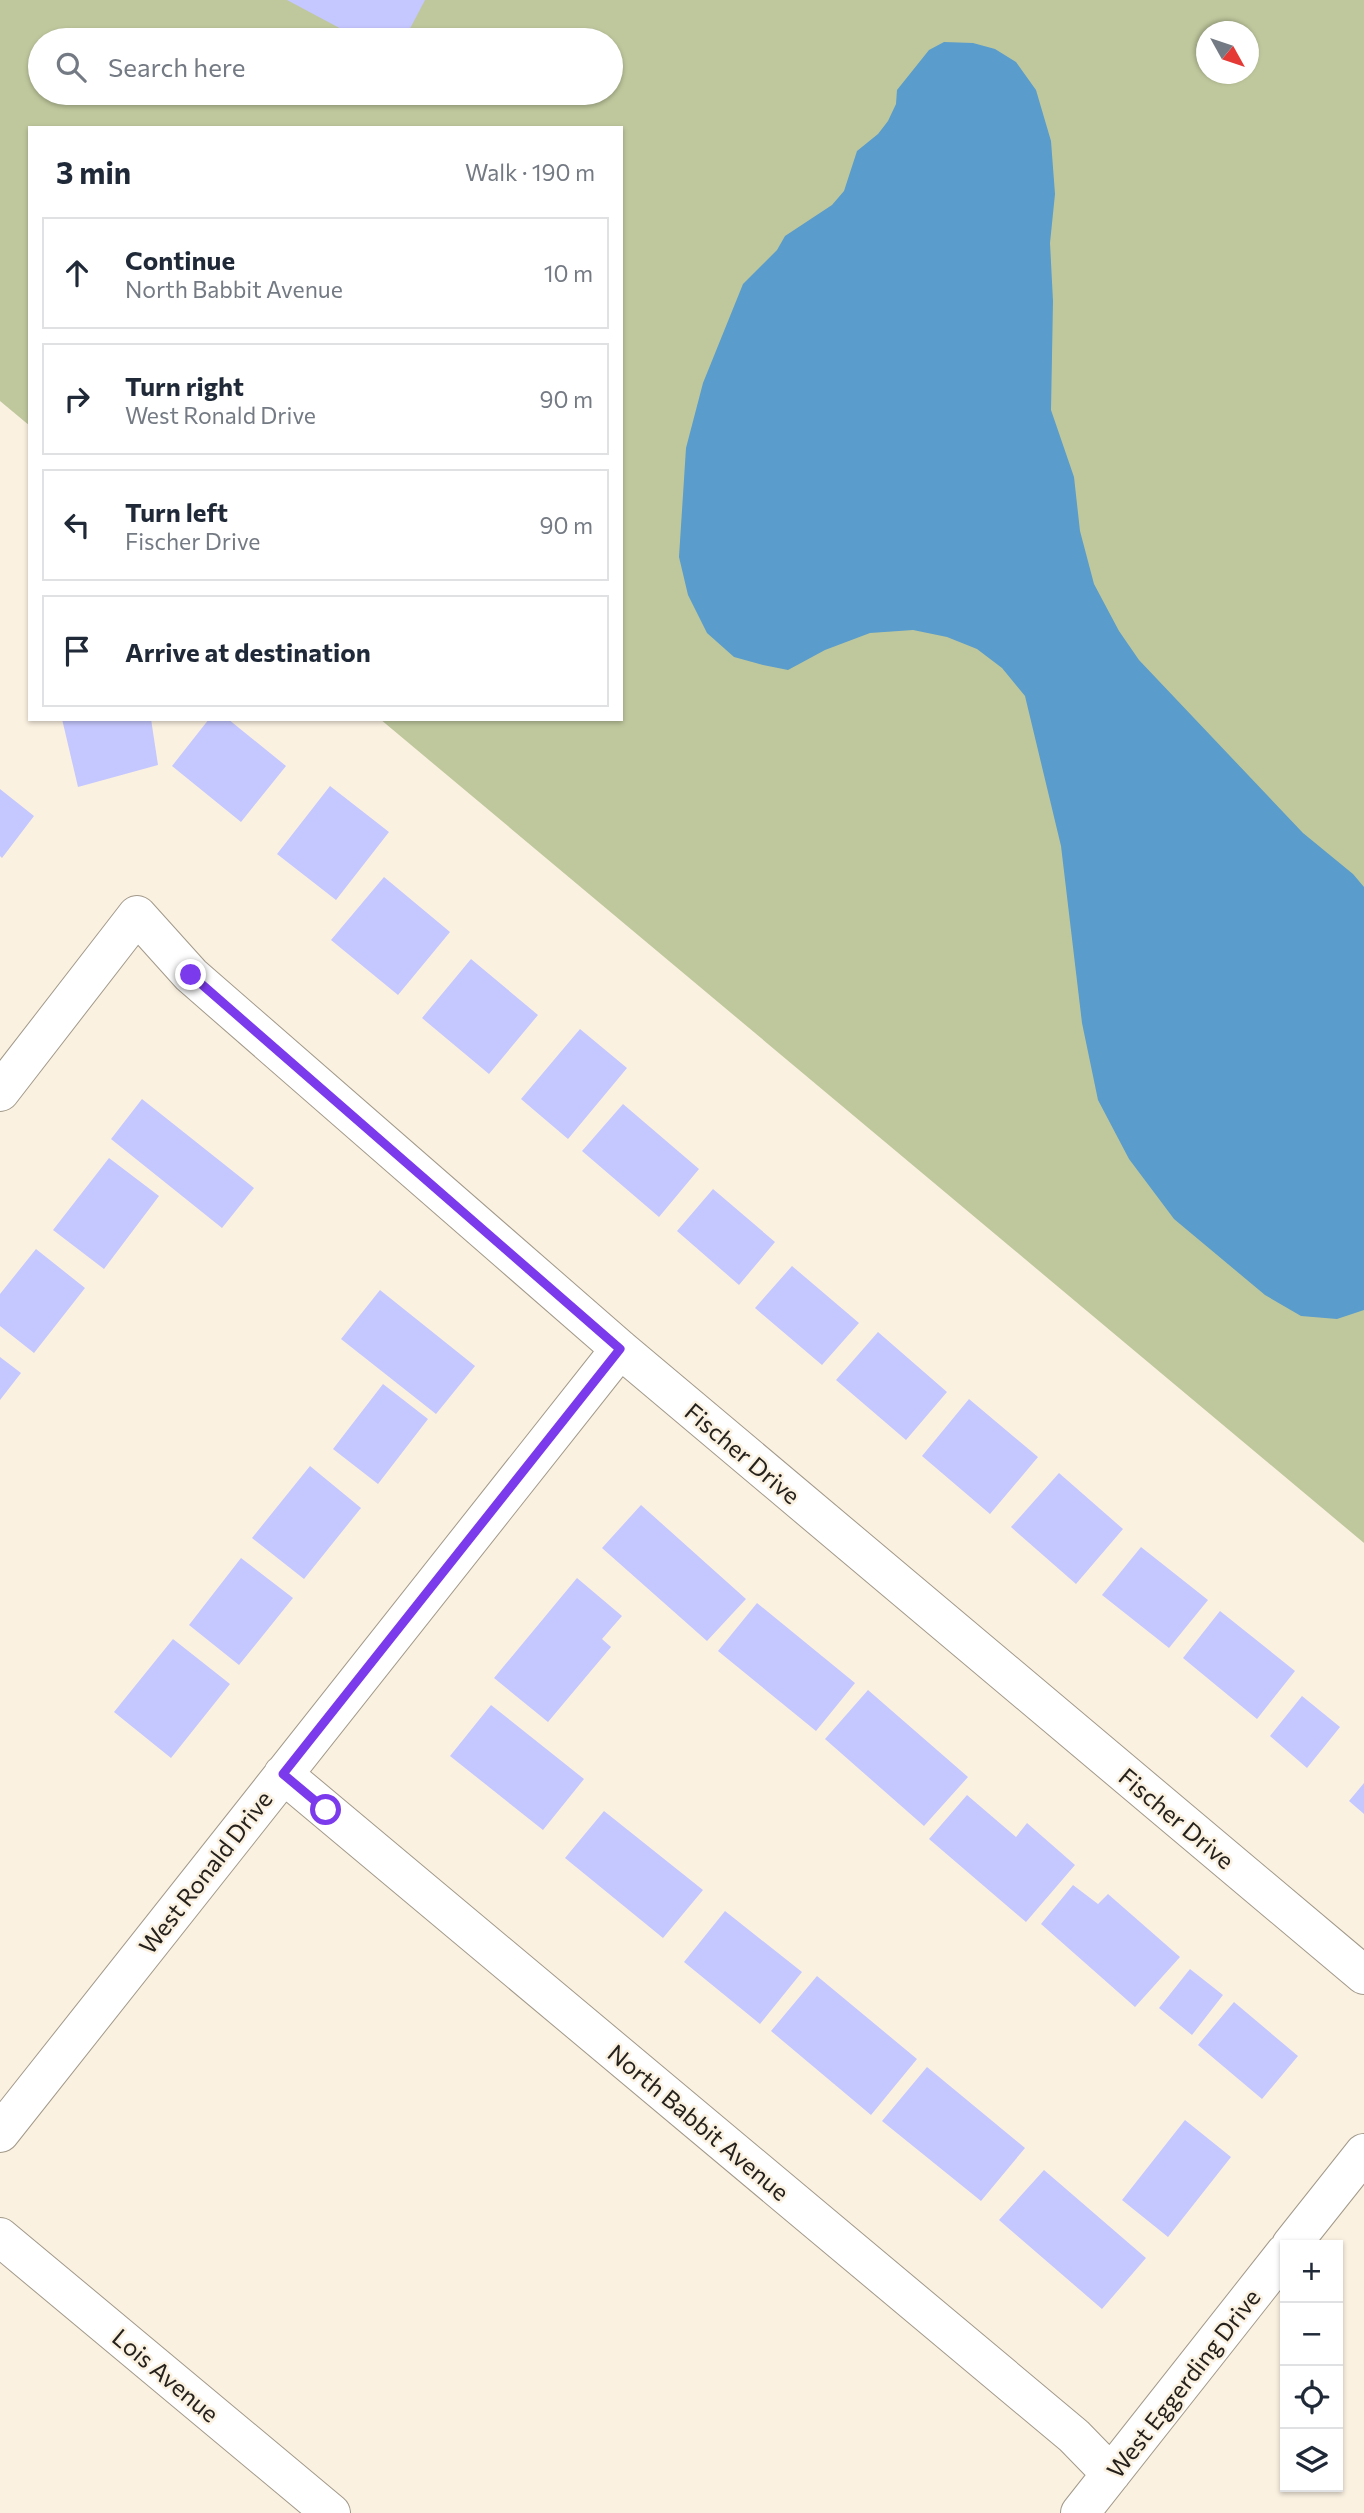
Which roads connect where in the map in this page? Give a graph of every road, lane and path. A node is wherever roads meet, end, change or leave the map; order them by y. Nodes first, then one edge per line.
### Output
1 (0, 1092) edge
2 (620, 1349) junction
3 (283, 1774) junction
4 (1364, 1975) edge
5 (0, 2133) edge
6 (1364, 2153) edge
7 (0, 2237) edge
8 (1295, 2240) edge
9 (1280, 2259) edge
10 (1111, 2474) junction
11 (331, 2513) edge
12 (1080, 2513) edge

1 - 2 street, Fischer Drive
2 - 3 street, West Ronald Drive
2 - 4 street, Fischer Drive
3 - 5 street, West Ronald Drive
3 - 10 street, North Babbit Avenue
6 - 8 street
7 - 11 street, Lois Avenue
9 - 10 street, West Eggerding Drive
10 - 12 street, West Eggerding Drive

